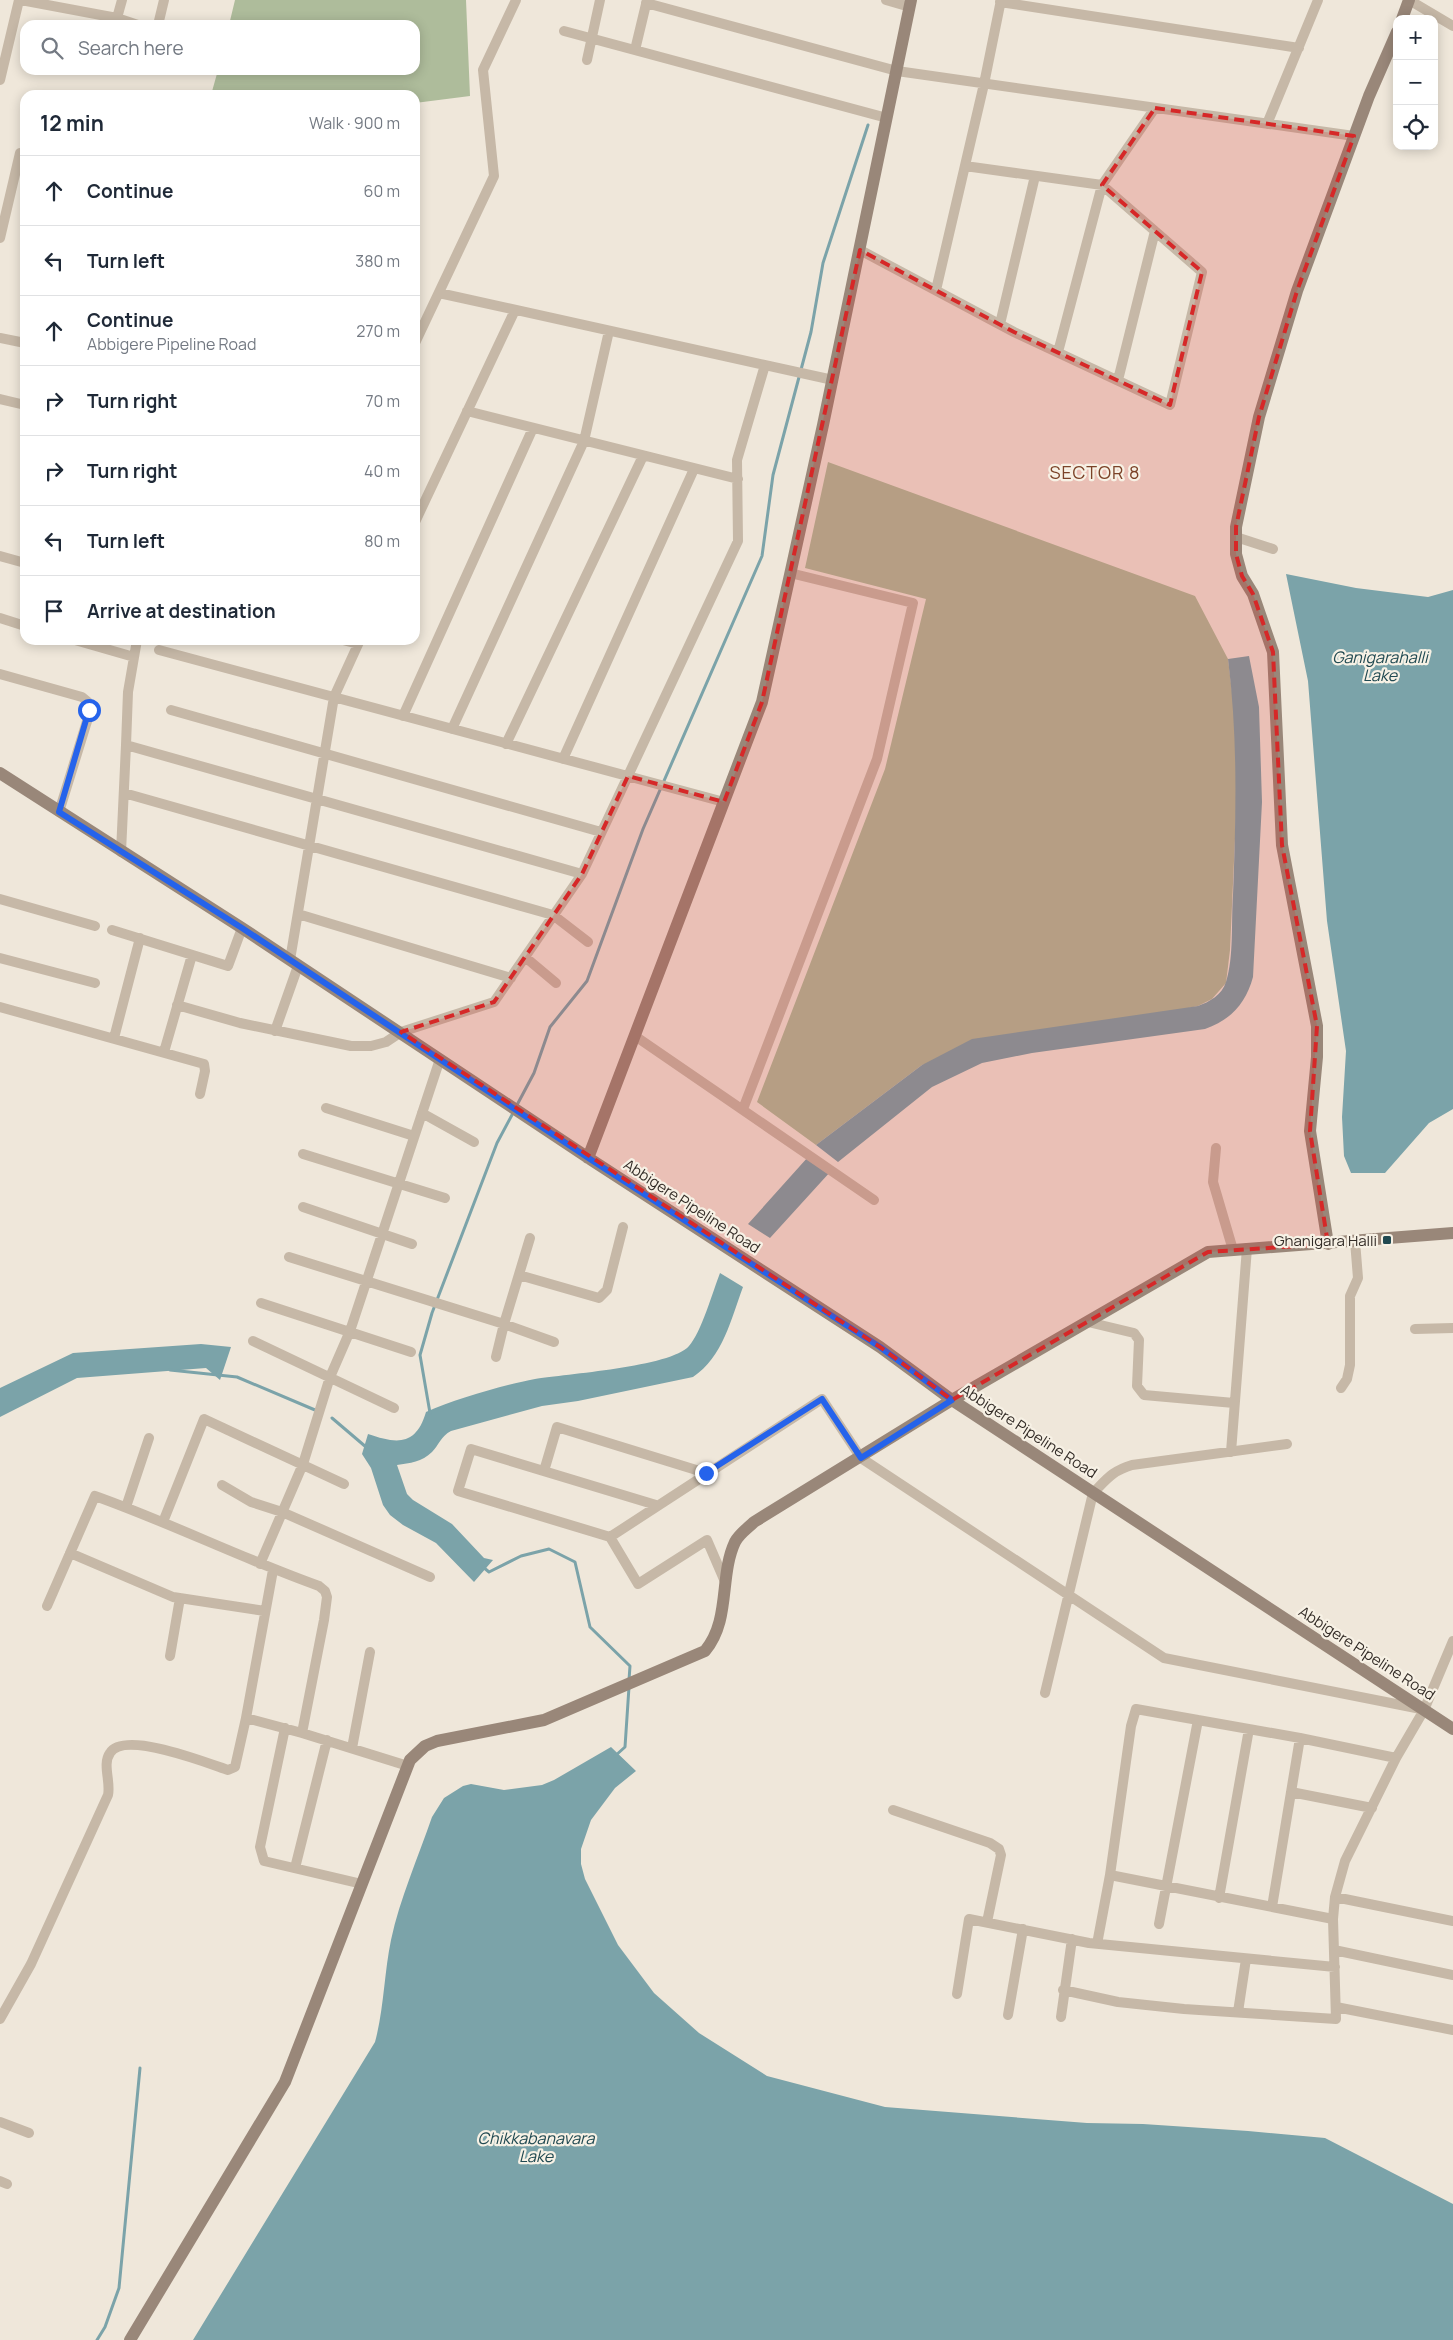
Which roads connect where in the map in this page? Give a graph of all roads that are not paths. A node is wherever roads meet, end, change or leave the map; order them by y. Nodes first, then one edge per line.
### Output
1 (20, 0) edge
2 (122, 0) edge
3 (164, 0) edge
4 (516, 0) edge
5 (600, 0) edge
6 (886, 0) edge
7 (1318, 0) edge
8 (1409, 0) edge
9 (646, 1) edge
10 (1001, 1) edge
11 (911, 4) edge
12 (1403, 15) edge
13 (117, 18) junction
14 (123, 20) edge
15 (159, 20) edge
16 (1453, 26) edge
17 (564, 31) dead end
18 (592, 38) junction
19 (1393, 42) edge
20 (1299, 48) junction
21 (635, 50) junction
22 (587, 60) dead end
23 (1, 68) edge
24 (897, 71) junction
25 (0, 80) edge
26 (984, 84) junction
27 (1156, 108) junction
28 (887, 118) junction
29 (1267, 124) junction
30 (1354, 136) junction
31 (20, 152) dead end
32 (965, 166) junction
33 (1035, 176) junction
34 (1102, 185) junction
35 (1155, 232) junction
36 (0, 238) edge
37 (860, 250) junction
38 (936, 290) junction
39 (439, 293) junction
40 (515, 310) junction
41 (1000, 324) junction
42 (609, 331) junction
43 (420, 333) edge
44 (0, 338) edge
45 (20, 341) edge
46 (1058, 352) junction
47 (765, 365) junction
48 (833, 380) junction
49 (1118, 380) junction
50 (0, 399) edge
51 (20, 404) edge
52 (467, 411) junction
53 (533, 428) junction
54 (584, 441) junction
55 (643, 456) junction
56 (694, 469) junction
57 (738, 479) junction
58 (420, 511) edge
59 (1236, 537) junction
60 (1273, 549) dead end
61 (0, 556) edge
62 (20, 562) edge
63 (790, 574) junction
64 (0, 618) edge
65 (20, 624) edge
66 (92, 645) edge
67 (136, 645) edge
68 (358, 645) edge
69 (159, 650) dead end
70 (134, 657) junction
71 (0, 674) edge
72 (334, 697) junction
73 (170, 710) dead end
74 (403, 716) junction
75 (452, 729) junction
76 (506, 744) junction
77 (126, 745) junction
78 (325, 754) junction
79 (563, 759) junction
80 (0, 773) edge
81 (628, 776) junction
82 (124, 793) junction
83 (317, 799) junction
84 (724, 802) junction
85 (59, 812) junction
86 (601, 832) junction
87 (309, 846) junction
88 (121, 852) junction
89 (582, 874) junction
90 (0, 899) edge
91 (298, 914) junction
92 (553, 915) junction
93 (95, 926) dead end
94 (242, 928) junction
95 (112, 930) dead end
96 (140, 938) junction
97 (588, 942) dead end
98 (192, 955) junction
99 (525, 957) junction
100 (0, 958) edge
101 (294, 963) junction
102 (511, 978) junction
103 (95, 983) dead end
104 (556, 983) dead end
105 (177, 1006) junction
106 (0, 1007) edge
107 (276, 1031) junction
108 (401, 1032) junction
109 (635, 1036) junction
110 (114, 1038) junction
111 (164, 1052) junction
112 (440, 1059) junction
113 (200, 1094) dead end
114 (326, 1108) dead end
115 (743, 1109) junction
116 (422, 1113) junction
117 (414, 1136) junction
118 (474, 1142) dead end
119 (1216, 1148) dead end
120 (303, 1154) dead end
121 (588, 1158) junction
122 (398, 1183) junction
123 (445, 1198) dead end
124 (874, 1200) dead end
125 (303, 1207) dead end
126 (623, 1227) dead end
127 (382, 1233) junction
128 (1453, 1233) edge
129 (530, 1238) dead end
130 (1355, 1241) junction
131 (412, 1244) dead end
132 (1328, 1244) junction
133 (1247, 1248) junction
134 (1233, 1250) junction
135 (289, 1257) dead end
136 (518, 1276) junction
137 (365, 1282) junction
138 (260, 1303) dead end
139 (1088, 1322) junction
140 (504, 1324) junction
141 (1453, 1328) edge
142 (1415, 1329) dead end
143 (350, 1331) junction
144 (253, 1341) dead end
145 (554, 1342) dead end
146 (411, 1352) dead end
147 (496, 1357) dead end
148 (330, 1376) junction
149 (1341, 1388) dead end
150 (952, 1400) junction
151 (1234, 1402) junction
152 (394, 1408) dead end
153 (149, 1438) dead end
154 (1287, 1444) dead end
155 (1231, 1452) junction
156 (861, 1458) junction
157 (303, 1464) junction
158 (544, 1471) junction
159 (706, 1473) junction
160 (344, 1484) dead end
161 (222, 1485) dead end
162 (1093, 1493) junction
163 (656, 1505) junction
164 (126, 1507) junction
165 (282, 1512) junction
166 (163, 1522) junction
167 (610, 1536) junction
168 (70, 1553) junction
169 (260, 1564) junction
170 (273, 1570) junction
171 (430, 1577) dead end
172 (726, 1586) junction
173 (1069, 1595) junction
174 (180, 1598) junction
175 (47, 1606) dead end
176 (266, 1611) junction
177 (1452, 1645) edge
178 (370, 1652) dead end
179 (170, 1656) dead end
180 (1045, 1694) dead end
181 (1424, 1710) junction
182 (246, 1718) junction
183 (1198, 1720) junction
184 (285, 1728) junction
185 (1249, 1729) junction
186 (1453, 1729) edge
187 (302, 1733) junction
188 (1300, 1738) junction
189 (327, 1740) junction
190 (352, 1748) junction
191 (1396, 1758) junction
192 (408, 1766) junction
193 (1291, 1792) junction
194 (1372, 1808) junction
195 (892, 1810) dead end
196 (295, 1868) junction
197 (1110, 1875) junction
198 (362, 1884) junction
199 (1166, 1885) junction
200 (1335, 1896) junction
201 (1219, 1898) junction
202 (1272, 1907) junction
203 (1333, 1919) junction
204 (1453, 1921) edge
205 (987, 1922) junction
206 (1159, 1924) dead end
207 (1023, 1929) junction
208 (1072, 1939) junction
209 (1096, 1944) junction
210 (1334, 1950) junction
211 (1246, 1958) junction
212 (1335, 1967) junction
213 (1453, 1975) edge
214 (1063, 1990) junction
215 (957, 1994) dead end
216 (1336, 2007) junction
217 (1238, 2012) junction
218 (1008, 2015) dead end
219 (1061, 2016) dead end
220 (0, 2019) edge
221 (1453, 2030) edge
222 (0, 2122) edge
223 (29, 2133) dead end
224 (130, 2340) edge

1 - 13 street
1 - 23 street
2 - 13 street
3 - 15 street
4 - 39 street
5 - 18 street
6 - 11 street
7 - 20 street
8 - 12 street
8 - 16 street
9 - 21 street
9 - 24 street
10 - 20 street
10 - 26 street
11 - 24 street
13 - 14 street
17 - 18 street
18 - 21 street
18 - 22 street
19 - 30 street
20 - 29 street
21 - 28 street
23 - 25 street
24 - 26 street
24 - 28 street
26 - 27 street
26 - 32 street
27 - 29 street
27 - 34 street
28 - 37 street
29 - 30 street
30 - 59 street
31 - 36 street
32 - 33 street
32 - 38 street
33 - 34 street
33 - 41 street
34 - 35 street
34 - 46 street
35 - 49 street
35 - 49 street
37 - 38 street
37 - 48 street
38 - 41 street
39 - 40 street
39 - 43 street
40 - 42 street
40 - 52 street
41 - 46 street
42 - 47 street
42 - 54 street
44 - 45 street
46 - 49 street
47 - 48 street
47 - 57 street
48 - 63 street
50 - 51 street
52 - 53 street
52 - 58 street
53 - 54 street
53 - 74 street
54 - 55 street
54 - 75 street
55 - 56 street
55 - 76 street
56 - 57 street
56 - 79 street
57 - 81 street
59 - 60 street
59 - 132 street
61 - 62 street
63 - 84 street
63 - 115 street
64 - 65 street
66 - 70 street
67 - 70 street
68 - 72 street
69 - 72 street
70 - 77 street
71 - 85 street
72 - 74 street
72 - 78 street
73 - 78 street
74 - 75 street
75 - 76 street
76 - 79 street
77 - 82 street
77 - 83 street
78 - 83 street
78 - 86 street
79 - 81 street
80 - 85 street, Abbigere Pipeline Road
81 - 84 street
81 - 86 street
82 - 87 street
82 - 88 street
83 - 87 street
83 - 89 street
84 - 109 street
85 - 88 street, Abbigere Pipeline Road
86 - 89 street
87 - 91 street
87 - 92 street
88 - 94 street, Abbigere Pipeline Road
89 - 92 street
90 - 93 street
91 - 101 street
91 - 102 street
92 - 97 street
92 - 99 street
94 - 98 street
94 - 101 street, Abbigere Pipeline Road
95 - 96 street
96 - 98 street
96 - 110 street
98 - 105 street
99 - 102 street
99 - 104 street
100 - 103 street
101 - 107 street
101 - 108 street, Abbigere Pipeline Road
102 - 108 street
105 - 107 street
105 - 111 street
106 - 110 street
107 - 108 street
108 - 112 street, Abbigere Pipeline Road
109 - 115 street
109 - 121 street
110 - 111 street
111 - 113 street
112 - 116 street
112 - 121 street, Abbigere Pipeline Road
114 - 117 street
115 - 124 street
116 - 117 street
116 - 118 street
117 - 122 street
119 - 134 street
120 - 122 street
121 - 150 street, Abbigere Pipeline Road
122 - 123 street
122 - 127 street
125 - 127 street
126 - 136 street
127 - 131 street
127 - 137 street
128 - 130 street
129 - 136 street
130 - 132 street
130 - 149 street
132 - 133 street
133 - 134 street
133 - 151 street
134 - 139 street
135 - 137 street
136 - 140 street
137 - 140 street
137 - 143 street
138 - 143 street
139 - 150 street
139 - 151 street
140 - 145 street
140 - 147 street
141 - 142 street
143 - 146 street
143 - 148 street
144 - 148 street
148 - 152 street
148 - 157 street
150 - 156 street
150 - 162 street, Abbigere Pipeline Road
151 - 155 street
153 - 164 street
154 - 155 street
155 - 162 street
156 - 159 street
156 - 172 street
156 - 173 street
157 - 160 street
157 - 165 street
157 - 166 street
158 - 159 street
158 - 163 street
158 - 167 street
159 - 163 street
161 - 165 street
162 - 173 street
162 - 181 street, Abbigere Pipeline Road
163 - 167 street
164 - 166 street
164 - 168 street
165 - 169 street
165 - 171 street
166 - 169 street
167 - 172 street
168 - 174 street
168 - 175 street
169 - 170 street
170 - 176 street
170 - 187 street
172 - 192 street
173 - 180 street
173 - 181 street
174 - 176 street
174 - 179 street
176 - 182 street
177 - 181 street
178 - 190 street
181 - 186 street, Abbigere Pipeline Road
181 - 191 street
182 - 184 street
182 - 220 street
183 - 185 street
183 - 197 street
183 - 199 street
184 - 187 street
184 - 196 street
185 - 188 street
185 - 201 street
187 - 189 street
188 - 191 street
188 - 193 street
189 - 190 street
189 - 196 street
190 - 192 street
191 - 194 street
192 - 198 street
193 - 194 street
193 - 202 street
194 - 200 street
195 - 205 street
196 - 198 street
197 - 199 street
197 - 209 street
198 - 224 street
199 - 201 street
199 - 206 street
200 - 203 street
200 - 204 street
201 - 202 street
202 - 203 street
203 - 210 street
205 - 207 street
205 - 215 street
207 - 208 street
207 - 218 street
208 - 209 street
208 - 214 street
209 - 211 street
210 - 212 street
210 - 213 street
211 - 212 street
211 - 217 street
212 - 216 street
214 - 217 street
214 - 219 street
216 - 217 street
216 - 221 street
222 - 223 street

